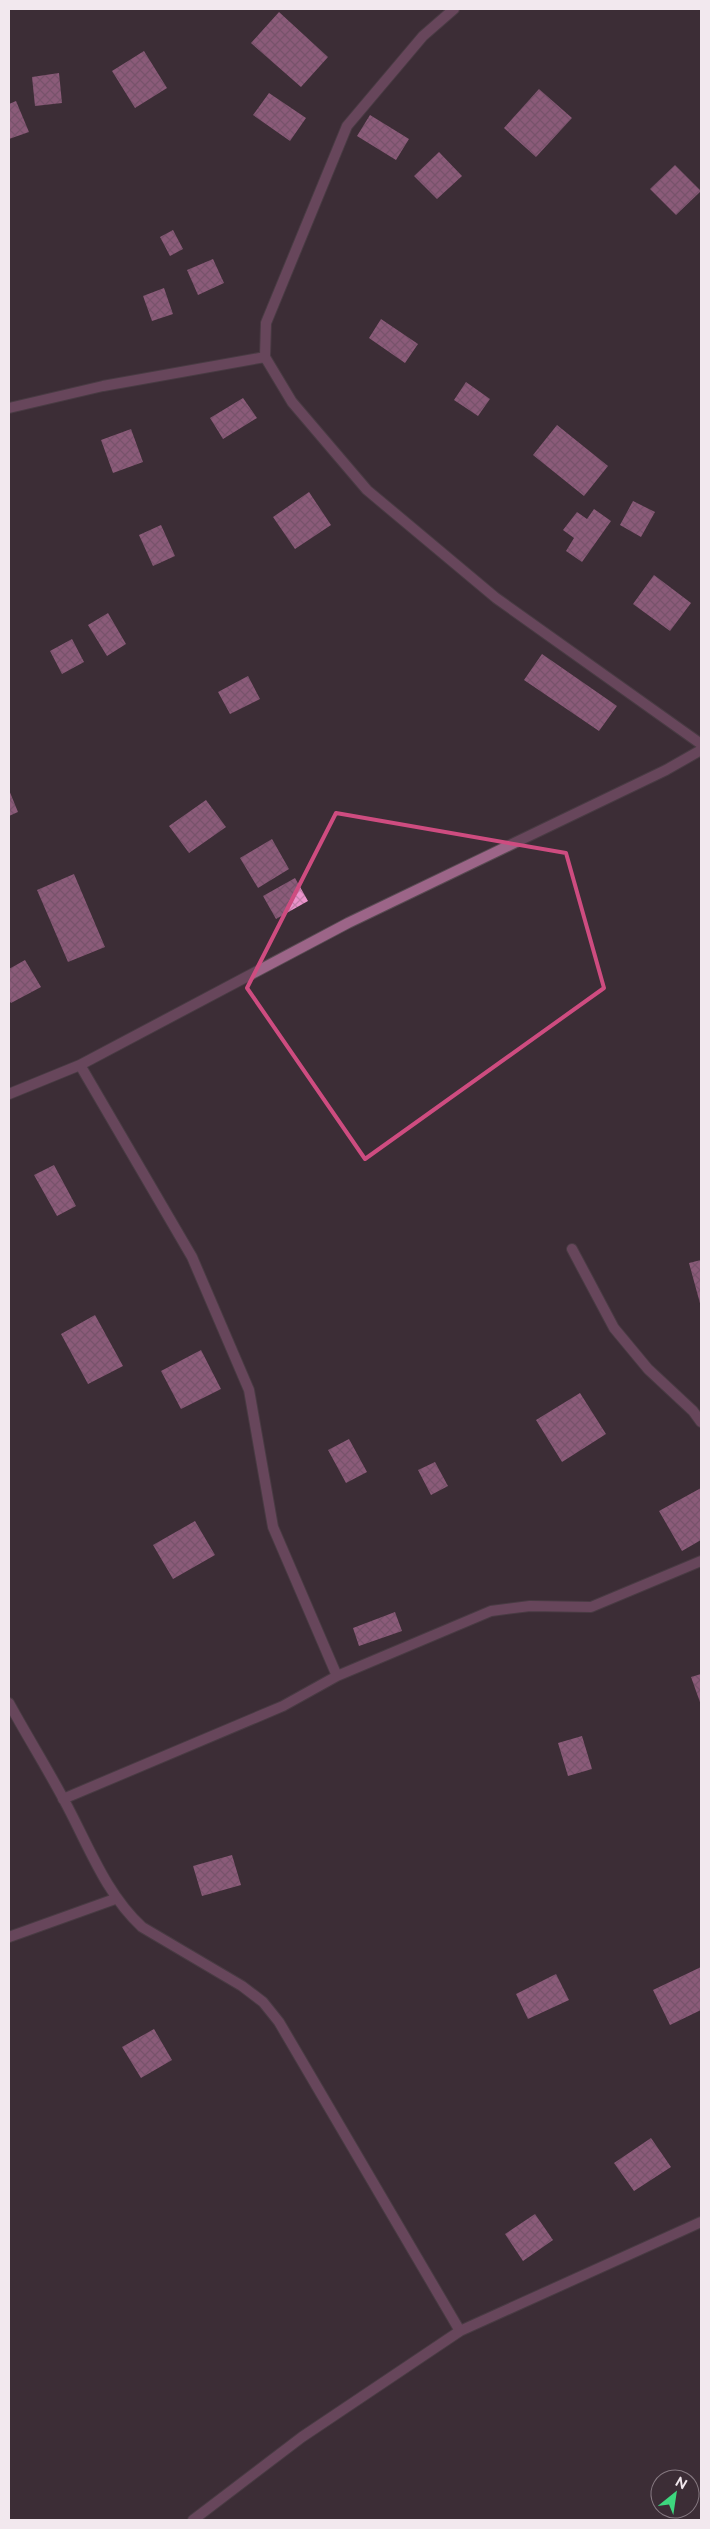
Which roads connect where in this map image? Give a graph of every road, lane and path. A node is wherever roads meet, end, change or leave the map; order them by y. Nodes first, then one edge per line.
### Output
1 (454, 9) edge
2 (265, 357) junction
3 (9, 408) edge
4 (701, 744) edge
5 (701, 750) edge
6 (80, 1065) junction
7 (9, 1094) edge
8 (572, 1249) dead end
9 (701, 1422) edge
10 (701, 1561) edge
11 (337, 1676) junction
12 (9, 1703) edge
13 (63, 1799) junction
14 (116, 1899) junction
15 (9, 1937) edge
16 (701, 2222) edge
17 (460, 2331) junction
18 (194, 2520) edge

1 - 2 street
2 - 3 street
2 - 4 street
5 - 6 street
6 - 7 street
6 - 11 street
8 - 9 street
10 - 11 street
11 - 13 street
12 - 13 street
13 - 14 street
14 - 15 street
14 - 17 street
16 - 17 street
17 - 18 street

